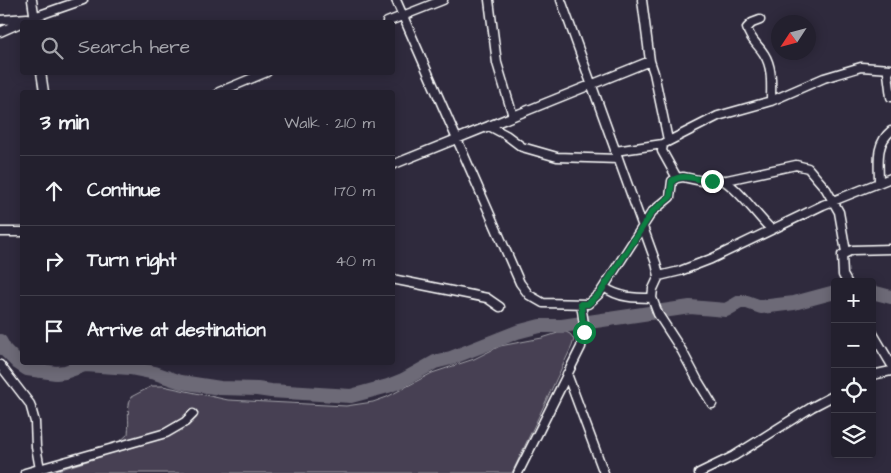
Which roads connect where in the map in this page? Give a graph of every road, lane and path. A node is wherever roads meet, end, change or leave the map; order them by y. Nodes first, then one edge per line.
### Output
1 (32, 0) edge
2 (83, 0) edge
3 (396, 0) edge
4 (443, 0) edge
5 (489, 0) edge
6 (561, 0) edge
7 (642, 0) edge
8 (403, 16) junction
9 (0, 20) edge
10 (35, 20) edge
11 (392, 20) edge
12 (760, 20) dead end
13 (20, 25) edge
14 (0, 32) edge
15 (650, 61) junction
16 (891, 69) edge
17 (41, 75) edge
18 (260, 75) edge
19 (591, 85) junction
20 (44, 90) edge
21 (224, 90) edge
22 (891, 96) edge
23 (771, 101) junction
24 (513, 116) junction
25 (489, 126) junction
26 (891, 131) edge
27 (457, 139) junction
28 (666, 142) junction
29 (616, 155) junction
30 (395, 164) edge
31 (677, 178) junction
32 (891, 178) edge
33 (723, 180) junction
34 (879, 182) junction
35 (833, 201) junction
36 (642, 226) junction
37 (771, 229) junction
38 (0, 232) edge
39 (20, 232) edge
40 (891, 249) edge
41 (846, 252) junction
42 (659, 276) junction
43 (845, 278) edge
44 (395, 280) edge
45 (604, 287) junction
46 (652, 298) junction
47 (581, 304) junction
48 (500, 307) dead end
49 (876, 339) edge
50 (891, 364) edge
51 (0, 365) edge
52 (891, 371) edge
53 (567, 374) junction
54 (876, 374) edge
55 (831, 397) edge
56 (712, 404) dead end
57 (193, 414) dead end
58 (40, 469) junction
59 (25, 473) edge
60 (518, 473) edge
61 (604, 473) edge
62 (699, 473) edge

1 - 10 street
2 - 10 street
3 - 8 street
4 - 8 street
5 - 24 street
6 - 19 street
7 - 15 street
8 - 11 street
8 - 27 street
9 - 10 street
12 - 23 street
13 - 14 street
15 - 19 street
15 - 28 street
16 - 22 street
16 - 23 street
17 - 20 street
18 - 21 street
19 - 24 street
19 - 29 street
23 - 28 street
24 - 25 street
25 - 27 street
25 - 29 street
26 - 34 street
27 - 30 street
27 - 47 street
28 - 29 street
28 - 31 street
29 - 36 street
31 - 33 street
31 - 36 street
32 - 34 street
33 - 35 street
33 - 37 street
34 - 35 street
35 - 37 street
35 - 41 street
36 - 42 street
36 - 45 street
37 - 42 street
38 - 39 street
40 - 41 street
41 - 43 street
42 - 46 street
44 - 48 street
45 - 46 street
45 - 47 street
46 - 56 street
47 - 53 street
49 - 50 street
51 - 58 street
52 - 54 street
53 - 60 street
53 - 61 street
55 - 62 street
57 - 58 street
58 - 59 street

